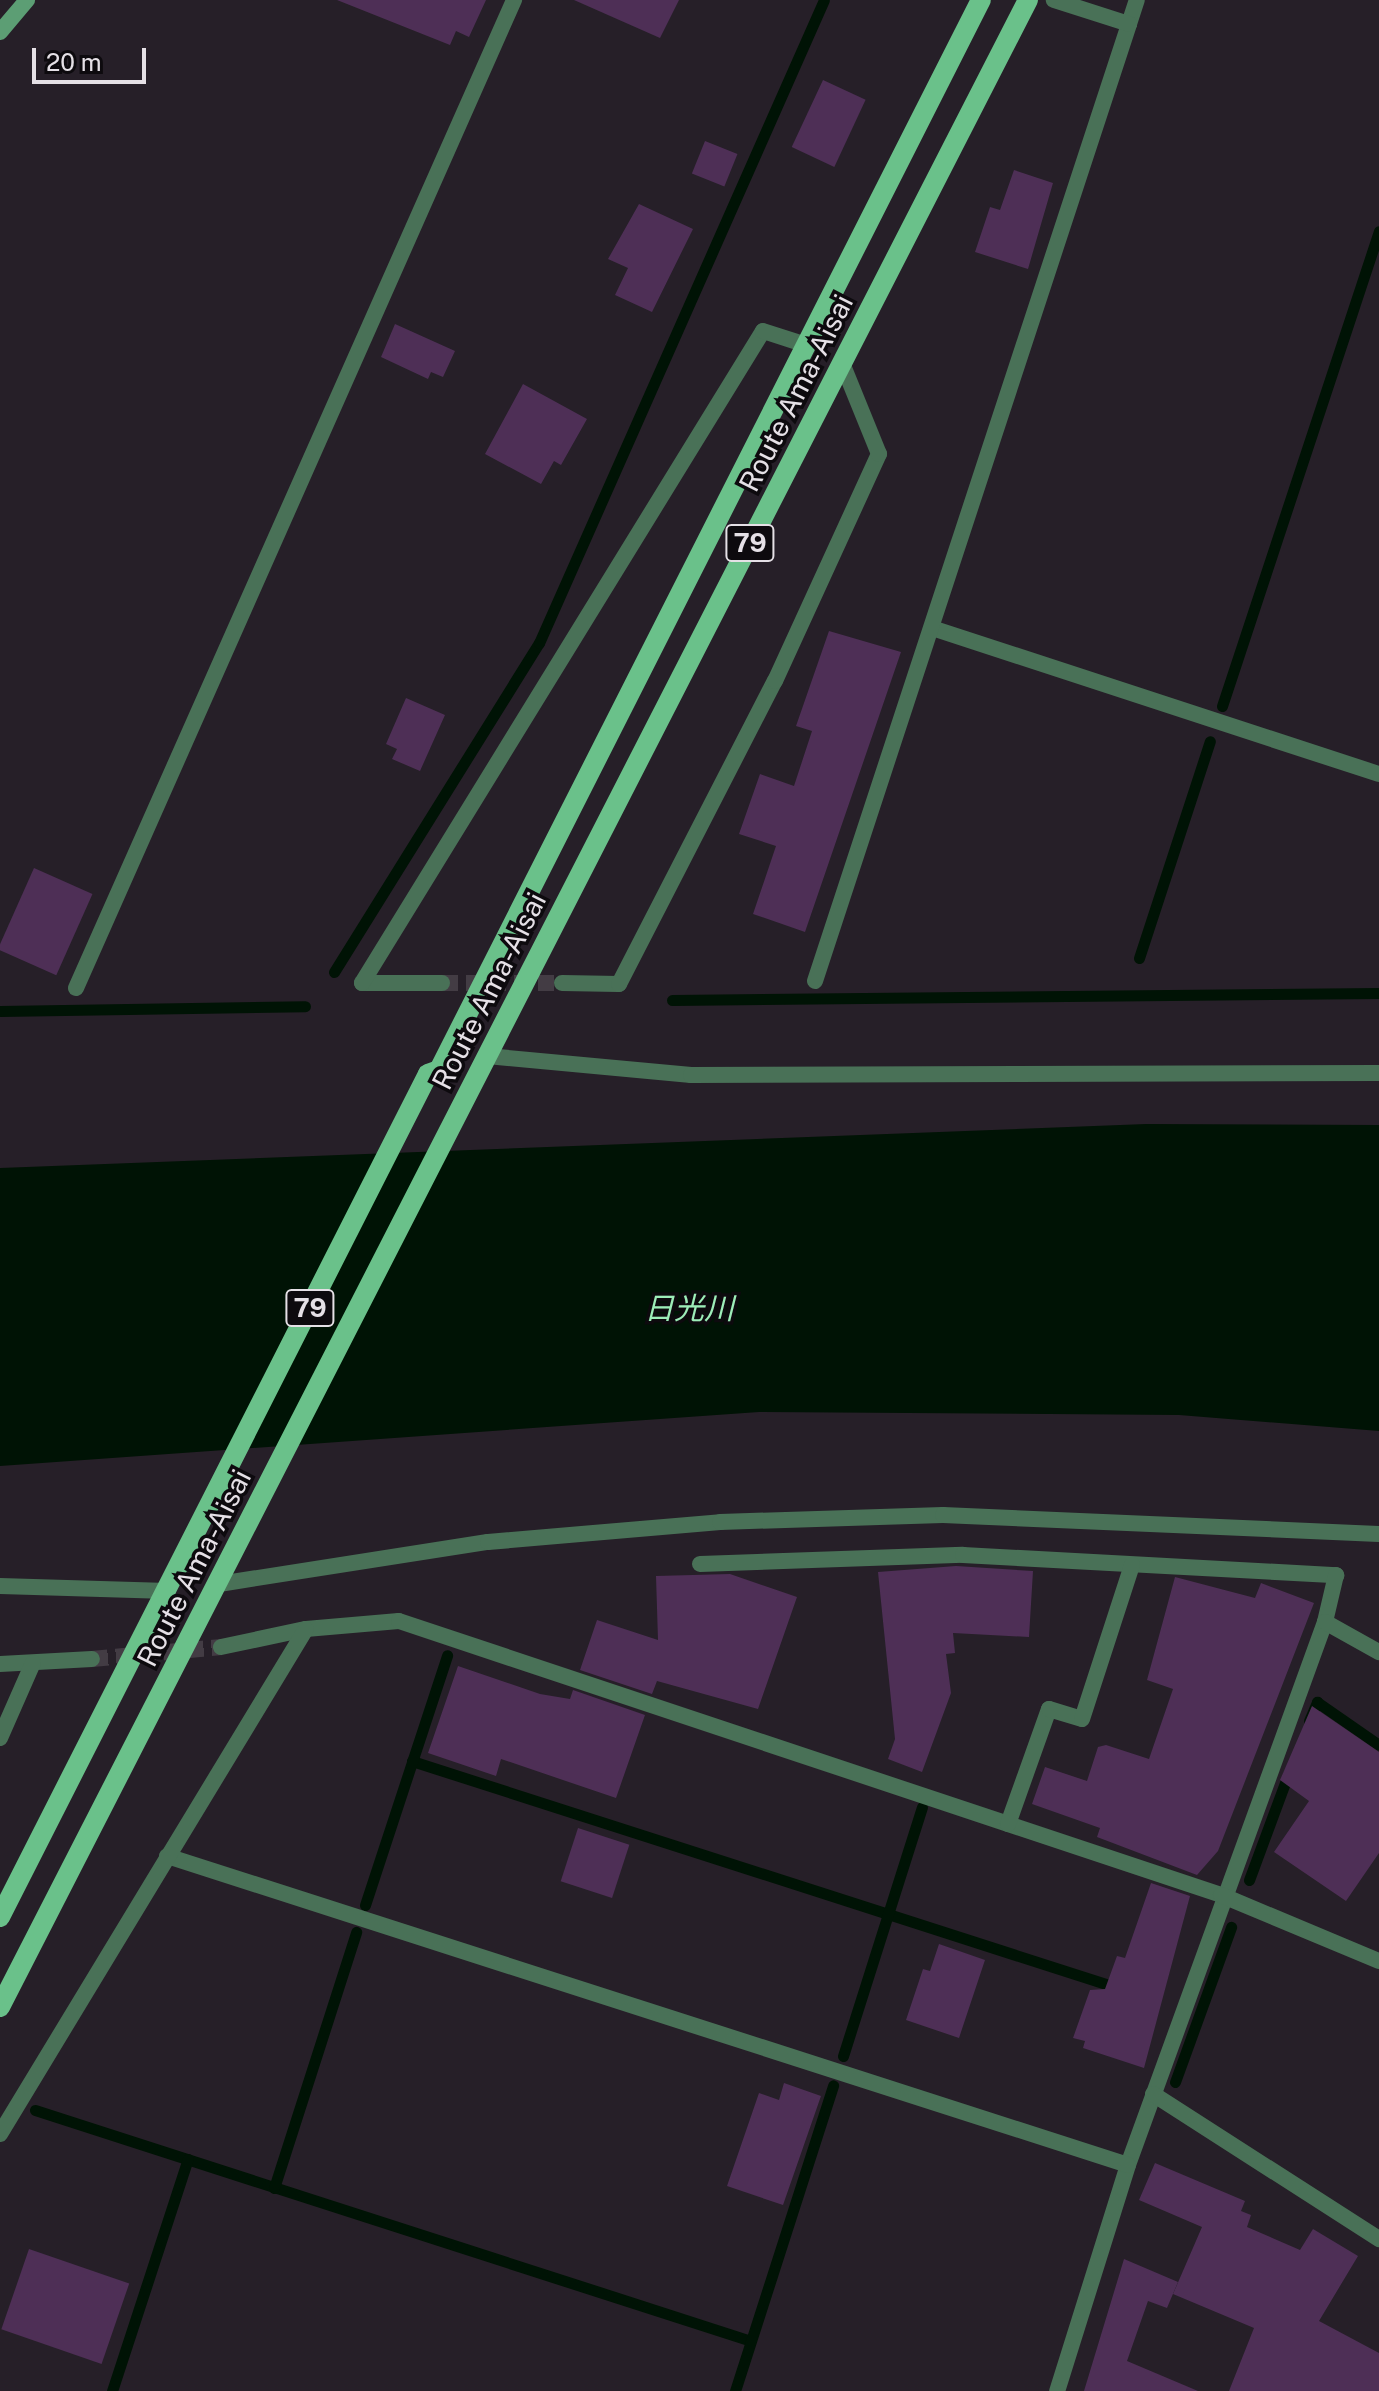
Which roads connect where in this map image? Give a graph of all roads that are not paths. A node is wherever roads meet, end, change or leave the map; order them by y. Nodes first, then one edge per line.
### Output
1 (27, 0) edge
2 (514, 0) edge
3 (981, 0) edge
4 (1028, 0) edge
5 (1054, 0) edge
6 (1137, 0) edge
7 (1129, 24) junction
8 (0, 32) edge
9 (803, 344) junction
10 (842, 363) junction
11 (932, 628) junction
12 (1379, 774) edge
13 (815, 981) dead end
14 (442, 983) tunnel mouth
15 (562, 983) tunnel mouth
16 (76, 988) dead end
17 (487, 1056) junction
18 (1379, 1073) edge
19 (1379, 1534) edge
20 (700, 1564) dead end
21 (1132, 1565) junction
22 (219, 1584) junction
23 (0, 1586) edge
24 (168, 1591) junction
25 (1325, 1622) junction
26 (306, 1629) junction
27 (221, 1647) tunnel mouth
28 (1379, 1652) edge
29 (92, 1659) tunnel mouth
30 (33, 1663) junction
31 (0, 1664) edge
32 (0, 1738) edge
33 (1008, 1824) junction
34 (167, 1856) junction
35 (1221, 1895) junction
36 (0, 1917) edge
37 (1379, 1961) edge
38 (0, 2007) edge
39 (1153, 2094) junction
40 (0, 2134) edge
41 (1128, 2165) junction
42 (1379, 2239) edge
43 (1057, 2391) edge

1 - 8 street
2 - 16 street
3 - 9 main road, Route Ama-Aisai / 79
4 - 10 main road, Route Ama-Aisai / 79
5 - 7 street
6 - 7 street
7 - 11 street
9 - 14 street
9 - 24 main road, Route Ama-Aisai / 79
10 - 15 street
10 - 17 main road, Route Ama-Aisai / 79
11 - 12 street
11 - 13 street
17 - 18 street
17 - 22 main road, Route Ama-Aisai / 79
19 - 22 street
20 - 21 street
21 - 25 street
21 - 33 street
22 - 38 main road, Route Ama-Aisai / 79
23 - 24 street
24 - 36 main road, Route Ama-Aisai / 79
25 - 28 street
25 - 35 street
26 - 27 street
26 - 33 street
26 - 34 street
29 - 30 street
30 - 31 street
30 - 32 street
33 - 35 street
34 - 40 street
34 - 41 street
35 - 37 street
35 - 39 street
39 - 41 street
39 - 42 street
41 - 43 street

